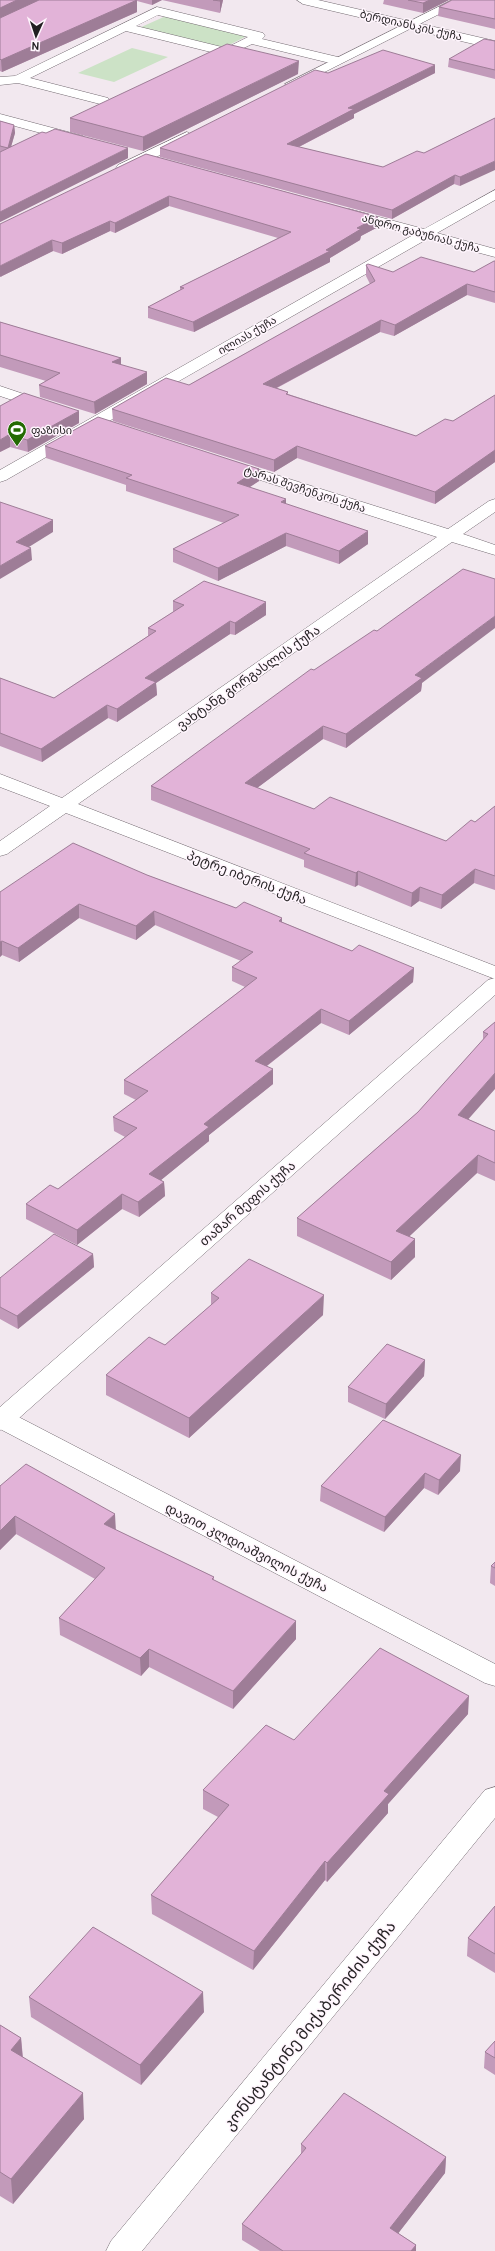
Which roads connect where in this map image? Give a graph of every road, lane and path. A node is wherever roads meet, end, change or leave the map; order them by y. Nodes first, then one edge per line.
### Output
1 (303, 0) edge
2 (461, 0) edge
3 (136, 7) edge
4 (157, 12) junction
5 (410, 25) junction
6 (126, 27) junction
7 (251, 40) junction
8 (495, 45) edge
9 (338, 61) junction
10 (18, 78) junction
11 (0, 80) edge
12 (282, 88) edge
13 (104, 101) edge
14 (0, 118) edge
15 (200, 130) edge
16 (91, 143) edge
17 (122, 151) edge
18 (144, 157) junction
19 (167, 164) edge
20 (110, 174) edge
21 (495, 194) edge
22 (334, 209) edge
23 (425, 234) junction
24 (495, 253) edge
25 (0, 392) edge
26 (94, 422) junction
27 (117, 429) edge
28 (216, 461) edge
29 (0, 477) edge
30 (495, 504) edge
31 (450, 536) junction
32 (495, 550) edge
33 (0, 780) edge
34 (64, 805) junction
35 (0, 850) edge
36 (495, 973) edge
37 (495, 984) edge
38 (1, 1420) edge
39 (495, 1676) edge
40 (495, 1798) edge
41 (122, 2251) edge

1 - 5 street, ბერდიანსკის ქუჩა
2 - 5 street
3 - 4 street
4 - 6 street
4 - 7 street
5 - 8 street, ბერდიანსკის ქუჩა
5 - 9 street
6 - 7 street
6 - 10 street
7 - 9 street
9 - 12 street
10 - 11 street
10 - 13 street
14 - 16 street
15 - 18 street
17 - 18 street
18 - 19 street
18 - 20 street
21 - 23 street, ილიას ქუჩა
22 - 23 street, ანდრო გაბუნიას ქუჩა
23 - 24 street, ანდრო გაბუნიას ქუჩა
23 - 26 street, ილიას ქუჩა
25 - 26 street
26 - 27 street
26 - 29 street, ილიას ქუჩა
28 - 31 street, ტარას შევჩენკოს ქუჩა
30 - 31 street, ვახტანგ გორგასლის ქუჩა
31 - 32 street, ტარას შევჩენკოს ქუჩა
31 - 34 street, ვახტანგ გორგასლის ქუჩა
33 - 34 street, პეტრე იბერის ქუჩა
34 - 35 street, ვახტანგ გორგასლის ქუჩა
34 - 36 street, პეტრე იბერის ქუჩა
37 - 38 street, თამარ მეფის ქუჩა
38 - 39 street, დავით კლდიაშვილის ქუჩა
40 - 41 street, კონსტანტინე მიქაბერიძის ქუჩა

